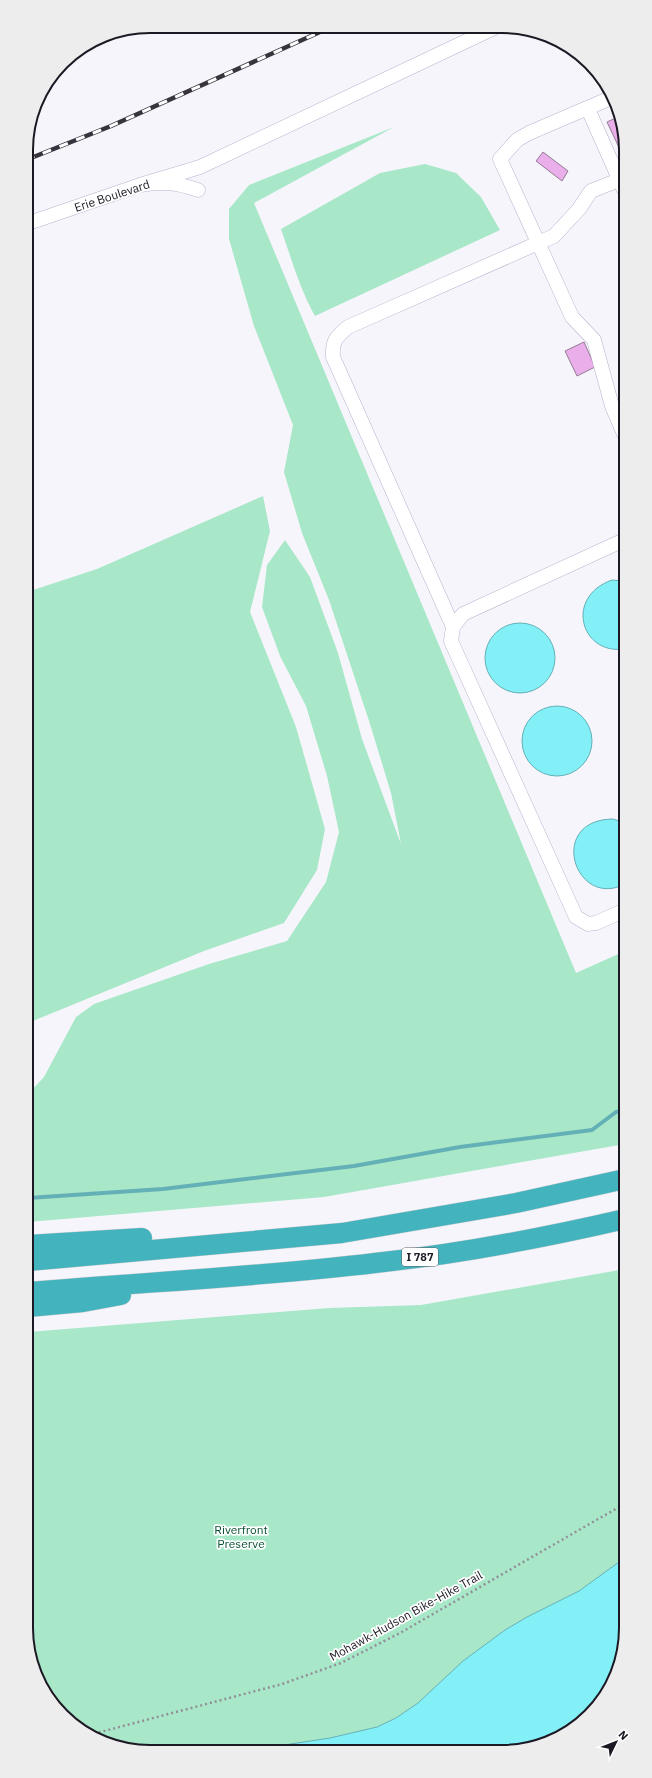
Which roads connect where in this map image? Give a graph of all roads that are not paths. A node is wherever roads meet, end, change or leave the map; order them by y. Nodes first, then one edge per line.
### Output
1 (483, 33) edge
2 (607, 100) edge
3 (588, 108) junction
4 (619, 176) edge
5 (619, 184) edge
6 (140, 185) junction
7 (198, 190) dead end
8 (33, 222) edge
9 (539, 242) junction
10 (619, 422) edge
11 (619, 542) edge
12 (453, 627) junction
13 (619, 913) edge
14 (619, 1181) edge
15 (619, 1219) edge
16 (417, 1220) junction
17 (33, 1245) edge
18 (33, 1261) edge
19 (212, 1278) junction
20 (33, 1292) edge
21 (33, 1307) edge

1 - 6 street
2 - 3 street
3 - 4 street
3 - 9 street
5 - 9 street
6 - 7 street, Erie Boulevard
6 - 8 street, Erie Boulevard
9 - 10 street
9 - 12 street
11 - 12 street
12 - 13 street
14 - 16 highway
15 - 19 highway, I 787
16 - 17 highway
16 - 18 highway
19 - 20 highway, I 787
19 - 21 highway

